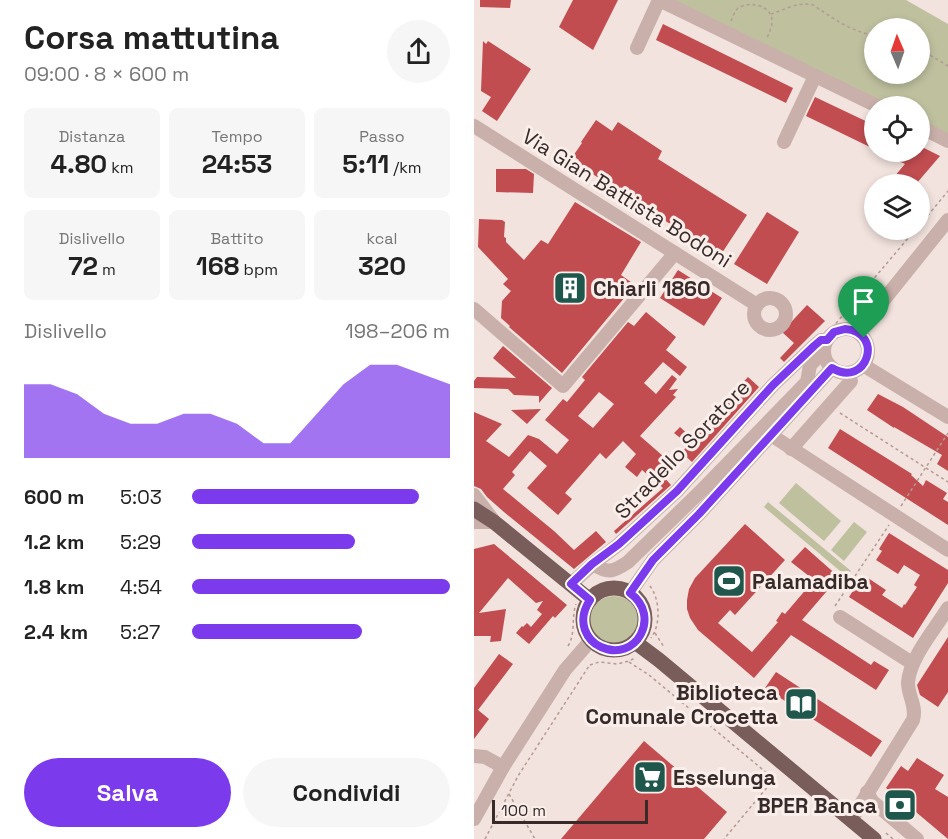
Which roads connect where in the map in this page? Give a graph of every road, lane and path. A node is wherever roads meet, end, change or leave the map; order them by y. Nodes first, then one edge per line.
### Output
1 (659, 0) edge
2 (771, 14) junction
3 (730, 24) dead end
4 (864, 34) edge
5 (765, 41) dead end
6 (637, 48) dead end
7 (930, 55) edge
8 (948, 66) edge
9 (815, 76) junction
10 (864, 99) edge
11 (474, 126) edge
12 (930, 132) edge
13 (948, 141) edge
14 (784, 142) dead end
15 (948, 191) edge
16 (930, 213) edge
17 (948, 220) edge
18 (907, 240) edge
19 (675, 253) junction
20 (757, 305) dead end
21 (474, 309) edge
22 (858, 332) junction
23 (824, 344) junction
24 (863, 364) junction
25 (810, 365) junction
26 (832, 368) junction
27 (850, 381) dead end
28 (773, 385) junction
29 (829, 405) junction
30 (948, 417) edge
31 (948, 433) edge
32 (771, 435) junction
33 (791, 449) junction
34 (927, 468) junction
35 (948, 482) edge
36 (474, 495) edge
37 (474, 509) edge
38 (895, 516) junction
39 (474, 522) edge
40 (495, 522) junction
41 (948, 550) edge
42 (592, 564) junction
43 (571, 584) junction
44 (630, 593) junction
45 (590, 600) junction
46 (948, 608) edge
47 (840, 617) joint
48 (591, 640) junction
49 (635, 642) junction
50 (912, 663) junction
51 (474, 756) edge
52 (503, 767) junction
53 (871, 786) junction
54 (509, 793) junction
55 (474, 819) edge
56 (851, 820) junction
57 (485, 839) edge
58 (535, 839) edge
59 (724, 839) edge
60 (874, 839) edge
61 (918, 839) edge

1 - 6 street
1 - 9 street
2 - 3 path
2 - 4 path
2 - 5 path
7 - 8 path
9 - 10 street
9 - 14 street
11 - 19 street, Via Gian Battista Bodoni
12 - 13 street
15 - 16 path
17 - 22 street
18 - 23 path
19 - 20 street, Via Gian Battista Bodoni
19 - 21 street
22 - 23 street
22 - 24 street
23 - 25 street, Stradello Soratore
23 - 26 street
23 - 28 street, Stradello Soratore
24 - 26 street
24 - 30 street
25 - 28 street, Stradello Soratore
25 - 42 street, Stradello Soratore
26 - 32 street
27 - 29 street
28 - 42 street, Stradello Soratore
29 - 33 street
29 - 34 path
31 - 34 path
32 - 33 street
32 - 44 street
33 - 38 street
34 - 35 path
34 - 38 path
36 - 40 street
37 - 40 main road
38 - 41 street
38 - 47 path
39 - 40 street
40 - 43 main road
42 - 43 street, Stradello Soratore
43 - 45 main road
44 - 45 main road
44 - 49 main road
45 - 48 main road
46 - 50 street
47 - 50 street
48 - 49 main road
48 - 52 street
49 - 56 main road
50 - 53 street
51 - 52 street
52 - 55 street
53 - 56 street
53 - 61 street
54 - 57 path
54 - 58 path
54 - 59 path
56 - 60 main road

